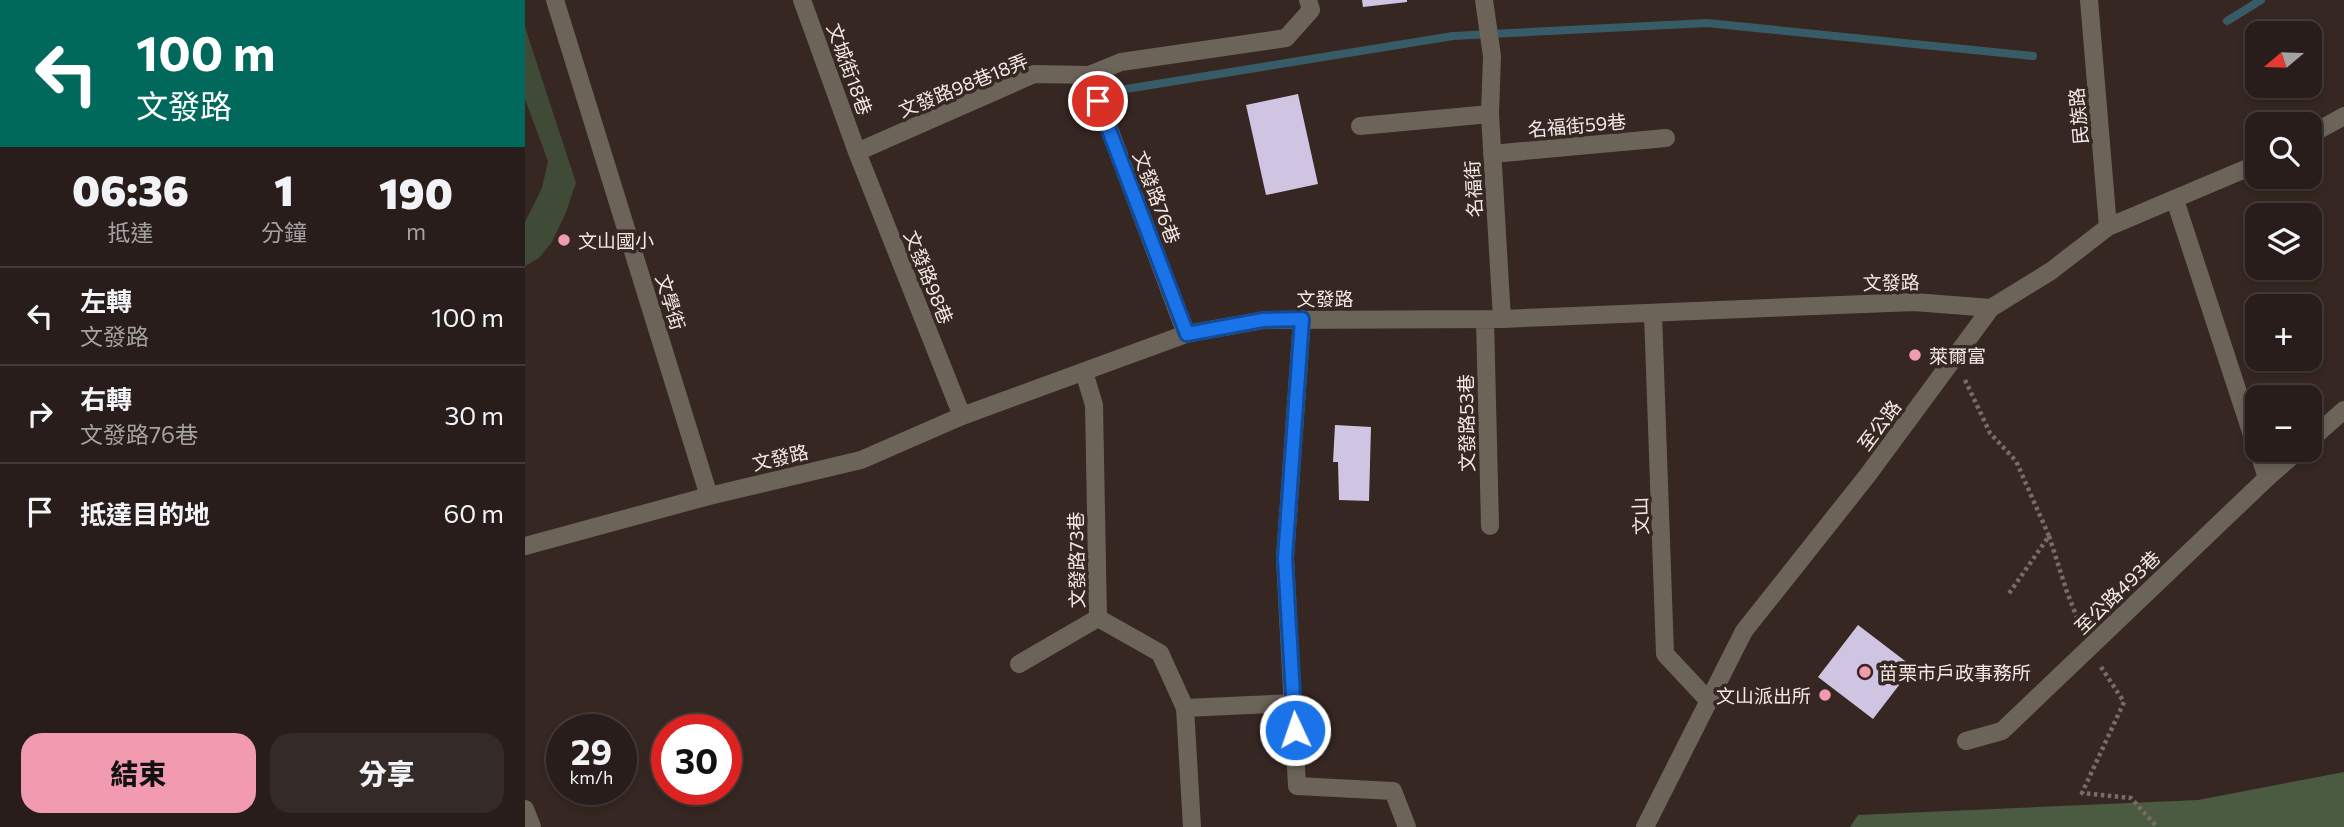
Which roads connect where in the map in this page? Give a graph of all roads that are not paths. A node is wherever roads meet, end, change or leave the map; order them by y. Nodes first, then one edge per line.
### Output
1 (555, 0) edge
2 (802, 0) edge
3 (1308, 0) edge
4 (2089, 0) edge
5 (1485, 9) edge
6 (1089, 75) junction
7 (1490, 114) junction
8 (2344, 116) edge
9 (1360, 126) dead end
10 (2322, 128) edge
11 (1666, 138) dead end
12 (857, 152) junction
13 (1492, 153) junction
14 (2245, 169) edge
15 (2175, 200) junction
16 (2108, 228) junction
17 (1991, 308) junction
18 (1653, 313) junction
19 (1302, 319) junction
20 (1493, 319) junction
21 (1187, 334) junction
22 (1084, 372) junction
23 (2344, 410) edge
24 (2245, 413) edge
25 (962, 416) junction
26 (2322, 429) edge
27 (2261, 462) edge
28 (2285, 462) edge
29 (2267, 478) junction
30 (709, 496) junction
31 (1490, 526) dead end
32 (525, 546) edge
33 (1098, 618) junction
34 (1019, 664) dead end
35 (1708, 700) junction
36 (1293, 703) junction
37 (1185, 708) junction
38 (1966, 741) dead end
39 (525, 809) edge
40 (532, 827) edge
41 (1192, 827) edge
42 (1407, 827) edge
43 (1645, 827) edge

1 - 30 street, 文學街
2 - 12 street, 文城街18巷
3 - 6 street
4 - 16 street, 民族路
5 - 7 street, 名福街
6 - 12 street, 文發路98巷18弄
6 - 21 street, 文發路76巷
7 - 9 street
7 - 13 street, 名福街
8 - 10 street
11 - 13 street, 名福街59巷
12 - 25 street, 文發路98巷
13 - 20 street, 名福街
14 - 15 street, 至公路
15 - 16 street, 至公路
15 - 24 street
16 - 17 street, 至公路
17 - 18 street, 文發路
17 - 35 street, 至公路
18 - 20 street, 文發路
18 - 35 street, 文山
19 - 20 street, 文發路
19 - 21 street, 文發路
19 - 36 street
20 - 31 street, 文發路53巷
21 - 22 street, 文發路
22 - 25 street, 文發路
22 - 33 street, 文發路73巷
23 - 26 street
25 - 30 street, 文發路
27 - 29 street
28 - 29 street, 至公路493巷
29 - 38 street, 至公路493巷
30 - 32 street, 文發路
33 - 34 street
33 - 37 street, 文發路73巷
35 - 43 street, 至公路
36 - 37 street
36 - 42 street
37 - 41 street
39 - 40 street

